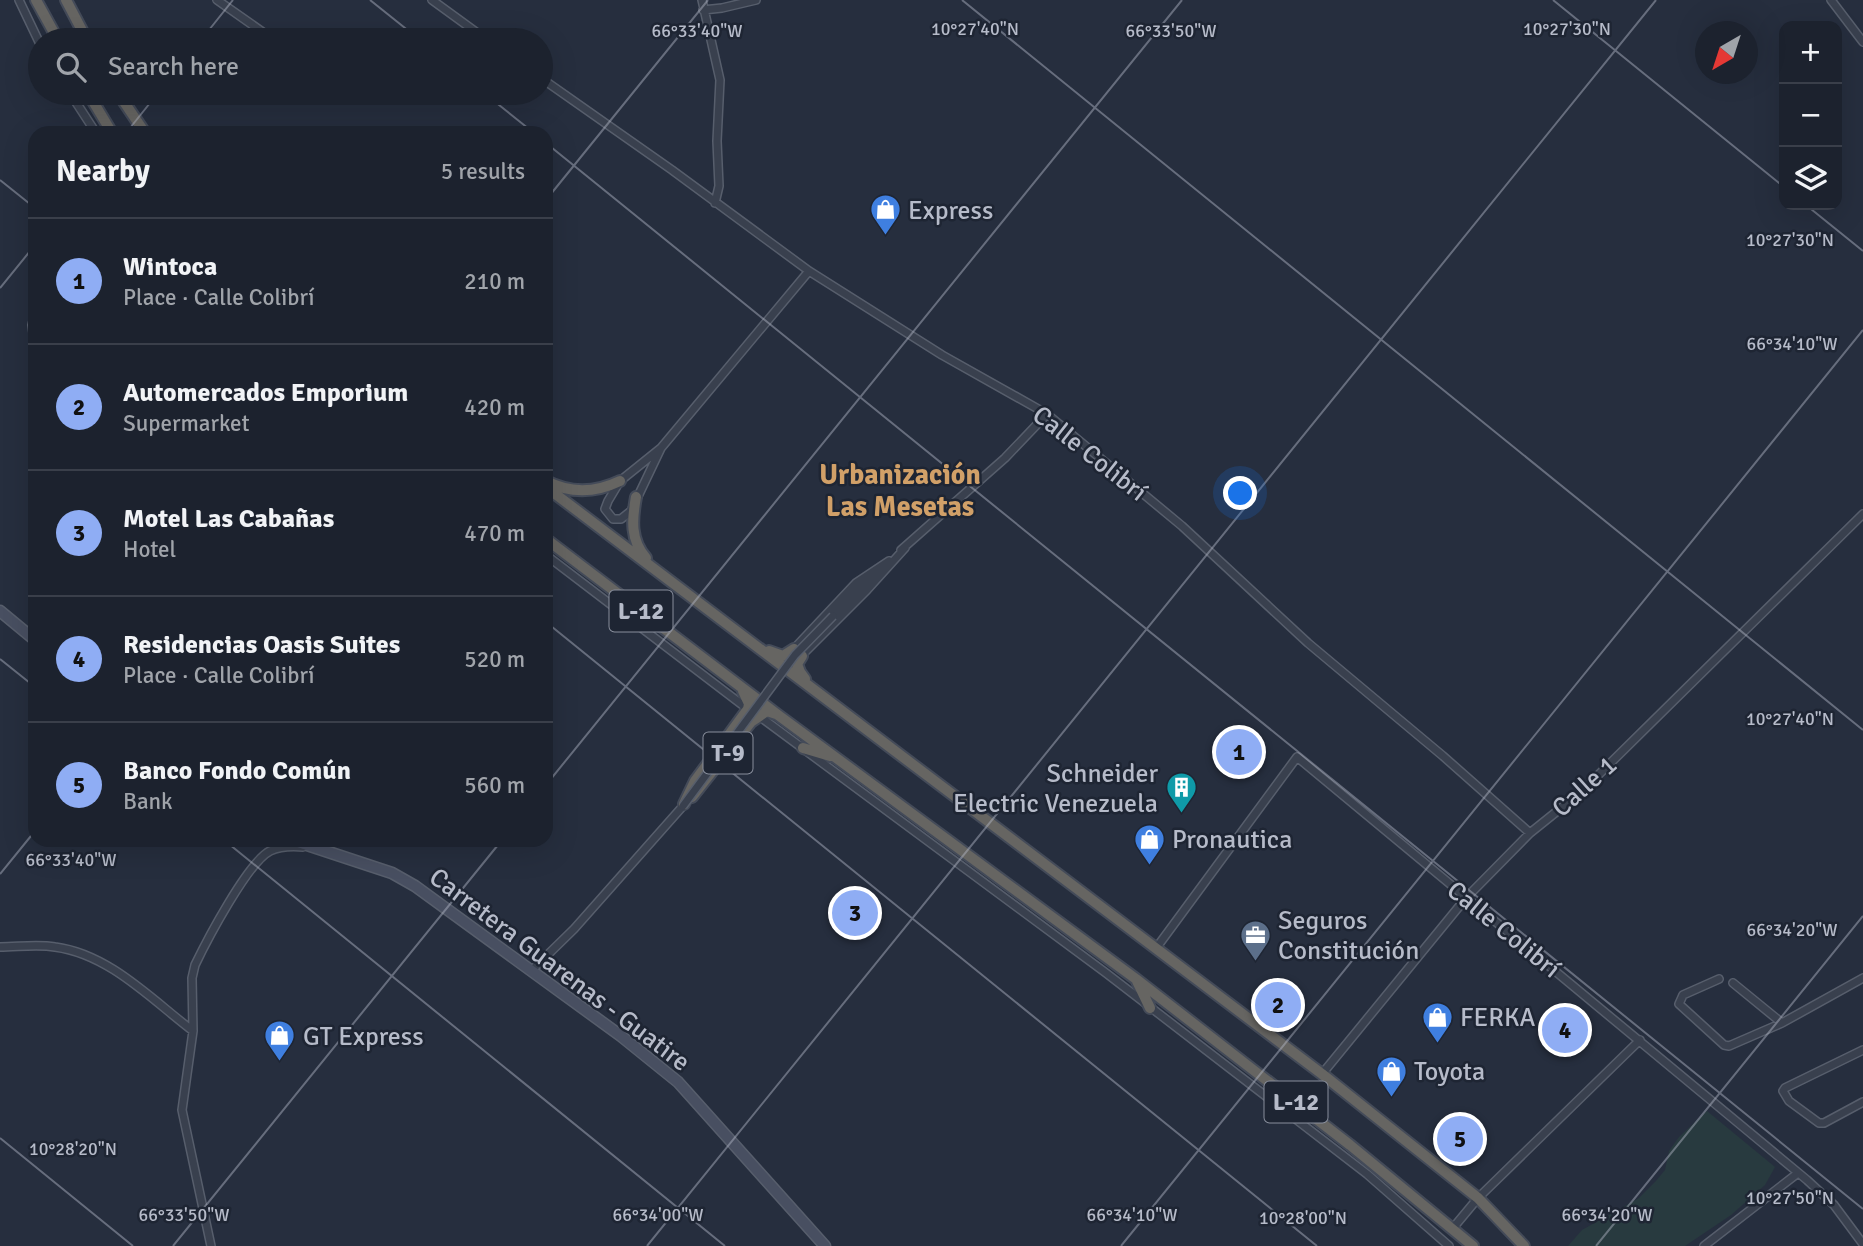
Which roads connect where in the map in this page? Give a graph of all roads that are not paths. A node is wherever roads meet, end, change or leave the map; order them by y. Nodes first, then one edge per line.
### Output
1 (19, 0) edge
2 (36, 0) edge
3 (66, 0) edge
4 (217, 0) edge
5 (432, 0) edge
6 (702, 0) edge
7 (756, 0) edge
8 (1831, 0) edge
9 (703, 10) junction
10 (32, 28) edge
11 (51, 28) edge
12 (81, 28) edge
13 (257, 28) edge
14 (470, 28) edge
15 (1863, 41) edge
16 (553, 87) edge
17 (78, 105) edge
18 (95, 105) edge
19 (126, 105) edge
20 (91, 126) edge
21 (108, 126) edge
22 (140, 126) edge
23 (715, 203) junction
24 (809, 271) junction
25 (1047, 414) junction
26 (661, 448) junction
27 (620, 481) junction
28 (553, 484) edge
29 (553, 492) edge
30 (636, 498) junction
31 (1863, 514) edge
32 (553, 544) edge
33 (905, 548) junction
34 (553, 560) edge
35 (889, 561) junction
36 (660, 573) junction
37 (0, 611) edge
38 (28, 634) edge
39 (748, 641) junction
40 (798, 652) junction
41 (735, 683) junction
42 (825, 698) junction
43 (748, 709) junction
44 (778, 715) junction
45 (759, 716) junction
46 (803, 748) junction
47 (838, 758) junction
48 (683, 806) junction
49 (1530, 834) junction
50 (282, 847) edge
51 (314, 847) edge
52 (1466, 898) junction
53 (0, 947) edge
54 (1157, 947) junction
55 (532, 970) junction
56 (1863, 978) edge
57 (1136, 979) junction
58 (1719, 979) dead end
59 (1732, 983) dead end
60 (1150, 1008) junction
61 (1782, 1023) junction
62 (192, 1031) junction
63 (1640, 1040) junction
64 (1863, 1051) edge
65 (1322, 1074) junction
66 (1863, 1102) edge
67 (1798, 1173) junction
68 (1478, 1198) junction
69 (1453, 1228) junction
70 (1863, 1244) edge
71 (211, 1246) edge
72 (824, 1246) edge
73 (1449, 1246) edge
74 (1473, 1246) edge
75 (1524, 1246) edge
76 (1704, 1246) edge

1 - 10 street
2 - 11 highway
3 - 12 highway
4 - 13 street
5 - 14 street
6 - 9 street
7 - 9 street
8 - 15 street
9 - 23 street
16 - 23 street, Calle Colibrí
17 - 20 street
18 - 21 highway
19 - 22 highway
23 - 24 street, Calle Colibrí
24 - 25 street, Calle Colibrí
24 - 26 street
25 - 33 street
25 - 49 street, Calle Colibrí
26 - 27 street
26 - 30 street
27 - 28 highway
27 - 30 street
29 - 36 highway, L-12
30 - 36 highway
31 - 49 street, Calle 1
32 - 41 highway, L-12
33 - 35 street
33 - 40 street
34 - 43 street, L-12
35 - 40 street
35 - 48 street, bridge
36 - 39 highway, L-12
37 - 38 main road
39 - 40 highway
39 - 42 highway, L-12
40 - 42 highway
41 - 43 highway
41 - 44 highway, L-12
42 - 54 highway, L-12
43 - 45 street, L-12
43 - 48 highway
44 - 45 highway, T-9
44 - 47 highway, L-12
45 - 46 street, L-12
45 - 48 highway, T-9
46 - 47 highway
46 - 60 street, L-12
47 - 57 highway, L-12
48 - 55 street
49 - 52 street, Calle 1
50 - 62 street
51 - 55 main road, Carretera Guarenas - Guatire
52 - 54 street, Calle Colibrí
52 - 63 street, Calle Colibrí
52 - 65 street, Calle 1
53 - 62 street
54 - 65 highway, L-12
55 - 72 main road, Carretera Guarenas - Guatire
56 - 61 street
57 - 60 highway
57 - 69 highway, L-12
58 - 61 street
59 - 61 street
60 - 73 street, L-12
62 - 71 street
63 - 67 street, Calle Colibrí
63 - 68 street
64 - 66 street
65 - 68 highway, L-12
67 - 70 street, Calle Colibrí
67 - 76 street
68 - 69 street
68 - 75 highway, L-12
69 - 74 highway, L-12

